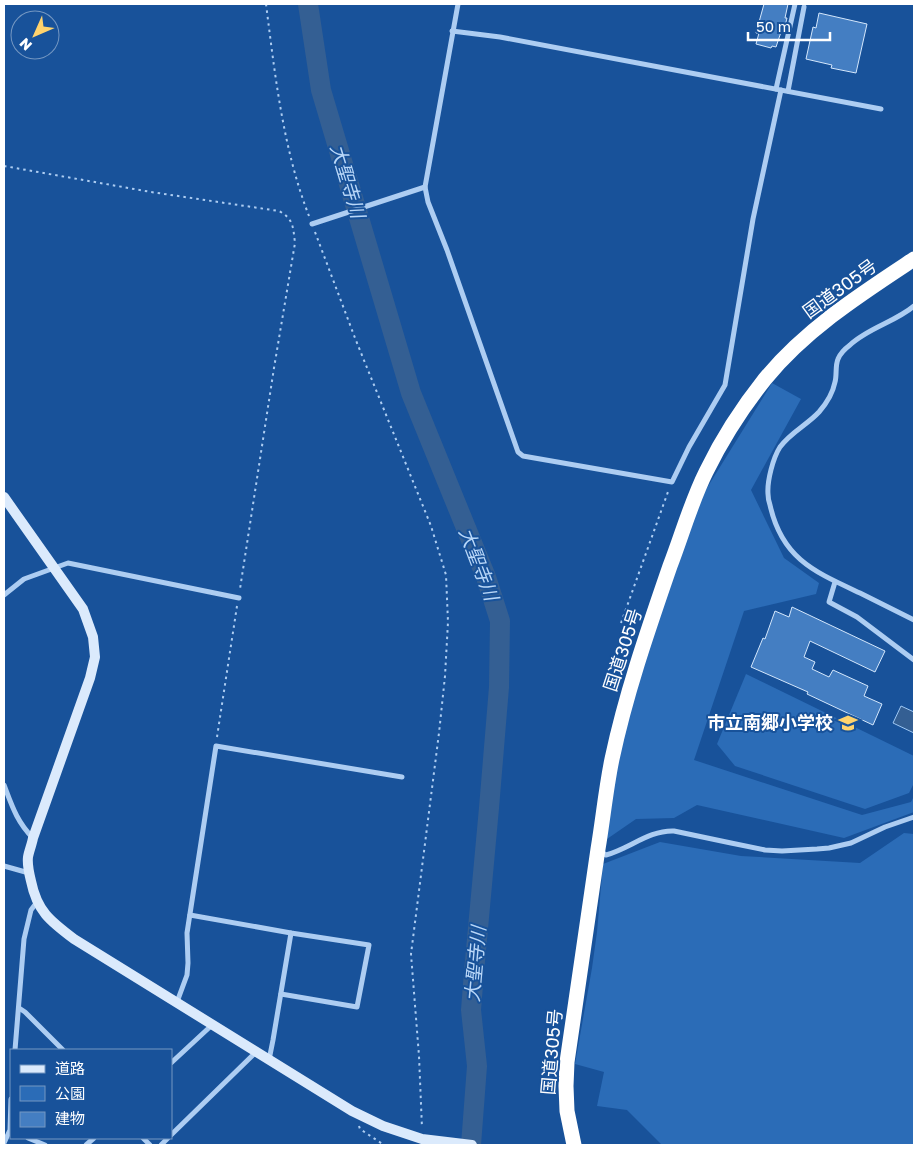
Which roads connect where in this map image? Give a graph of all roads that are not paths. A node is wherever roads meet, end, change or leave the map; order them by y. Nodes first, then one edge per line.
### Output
1 (458, 4) edge
2 (795, 4) edge
3 (804, 7) dead end
4 (452, 31) junction
5 (779, 90) junction
6 (788, 92) junction
7 (881, 109) dead end
8 (425, 187) junction
9 (312, 224) road end
10 (914, 260) edge
11 (914, 306) edge
12 (4, 497) edge
13 (54, 568) junction
14 (835, 582) junction
15 (4, 595) edge
16 (238, 598) road end
17 (914, 620) edge
18 (914, 660) edge
19 (402, 777) dead end
20 (4, 785) edge
21 (914, 817) edge
22 (33, 838) junction
23 (598, 850) junction
24 (4, 866) edge
25 (29, 872) junction
26 (37, 902) junction
27 (190, 915) junction
28 (291, 933) junction
29 (281, 994) junction
30 (177, 1002) junction
31 (18, 1008) junction
32 (212, 1024) junction
33 (15, 1049) edge
34 (61, 1049) edge
35 (256, 1052) junction
36 (269, 1060) junction
37 (172, 1062) edge
38 (10, 1110) edge
39 (8, 1129) edge
40 (172, 1134) edge
41 (30, 1139) edge
42 (4, 1143) edge
43 (45, 1145) edge
44 (472, 1145) edge
45 (574, 1145) edge

1 - 4 street
2 - 5 street
3 - 6 street
4 - 5 street
4 - 8 street
5 - 6 street
5 - 8 street
6 - 7 street
8 - 9 street
10 - 23 highway, 国道305号
11 - 14 street
12 - 13 street
13 - 15 street
13 - 16 street
13 - 22 street
14 - 17 street
14 - 18 street
19 - 27 street
20 - 22 street
21 - 23 street
22 - 25 street
23 - 45 highway, 国道305号
24 - 25 street
25 - 26 street
26 - 30 street
26 - 31 street
27 - 28 street
27 - 30 street
28 - 29 street
28 - 29 street
29 - 36 street
30 - 32 street
31 - 33 street
31 - 34 street
32 - 35 street
32 - 37 street
35 - 36 street
35 - 40 street
36 - 44 street
38 - 39 street
39 - 42 street
41 - 43 street

